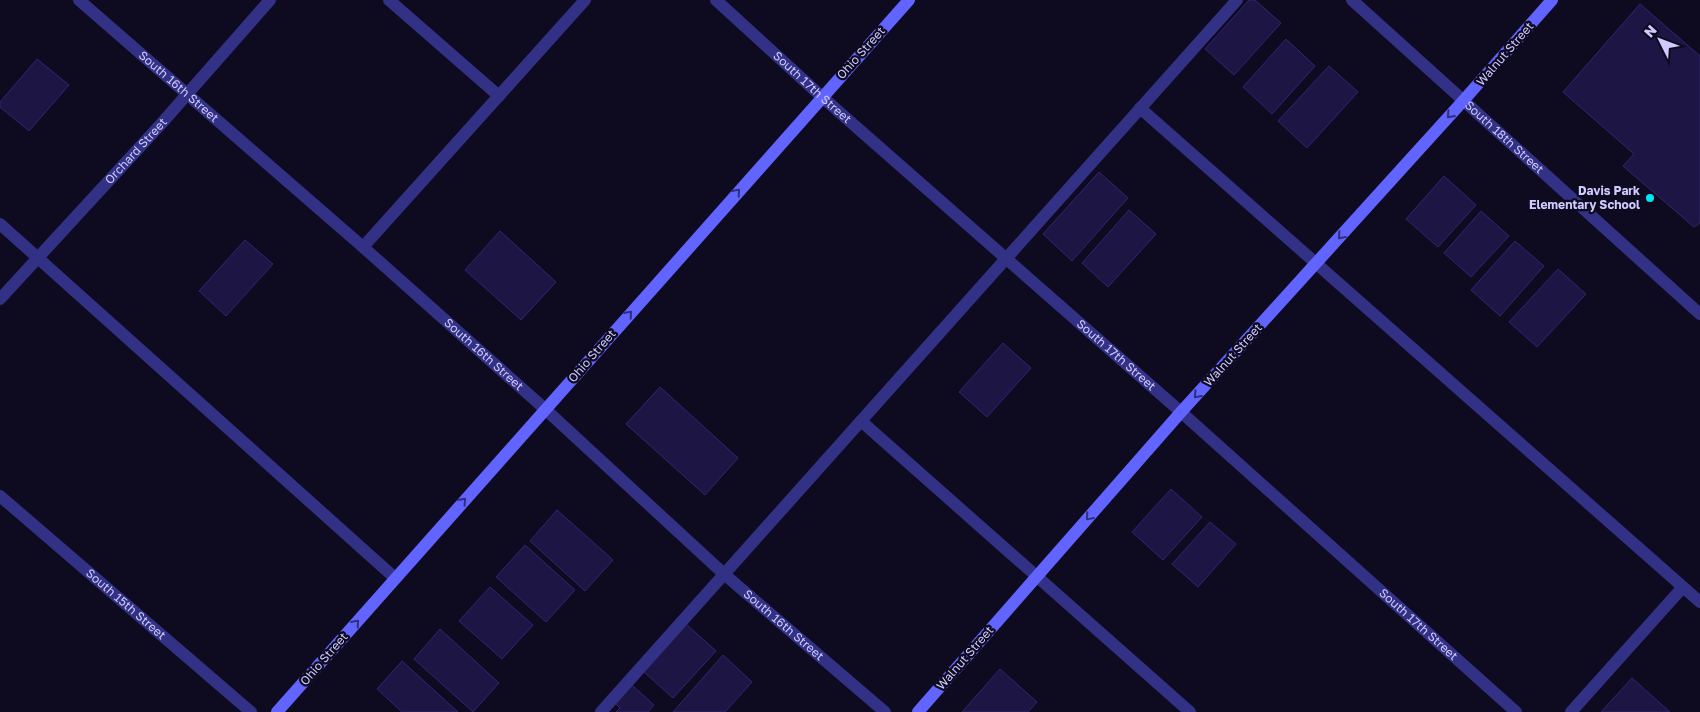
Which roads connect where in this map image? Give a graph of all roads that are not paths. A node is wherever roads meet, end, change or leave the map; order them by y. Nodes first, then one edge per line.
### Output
1 (80, 0) edge
2 (270, 0) edge
3 (389, 0) edge
4 (585, 0) edge
5 (716, 0) edge
6 (909, 0) edge
7 (1237, 0) edge
8 (1352, 0) edge
9 (1552, 0) edge
10 (188, 94) junction
11 (499, 96) junction
12 (822, 96) junction
13 (1463, 101) junction
14 (1140, 108) junction
15 (0, 224) edge
16 (363, 247) junction
17 (37, 258) junction
18 (1006, 258) junction
19 (1316, 263) junction
20 (0, 300) edge
21 (1700, 314) edge
22 (545, 409) junction
23 (1181, 412) junction
24 (861, 421) junction
25 (0, 496) edge
26 (724, 574) junction
27 (1037, 576) junction
28 (396, 578) junction
29 (1683, 587) junction
30 (1700, 602) edge
31 (251, 712) edge
32 (277, 712) edge
33 (601, 712) edge
34 (885, 712) edge
35 (918, 712) edge
36 (1190, 712) edge
37 (1516, 712) edge
38 (1571, 712) edge

1 - 10 street, South 16th Street
2 - 10 street, Orchard Street
3 - 11 street
4 - 11 street
5 - 12 street, South 17th Street
6 - 12 street, Ohio Street
7 - 14 street
8 - 13 street, South 18th Street
9 - 13 street, Walnut Street
10 - 16 street, South 16th Street
10 - 17 street, Orchard Street
11 - 16 street
12 - 18 street, South 17th Street
22 -> 12 street, Ohio Street
13 -> 19 street, Walnut Street
13 - 21 street, South 18th Street
14 - 18 street
14 - 19 street
15 - 17 street
16 - 22 street, South 16th Street
17 - 20 street, Orchard Street
17 - 28 street
18 - 23 street, South 17th Street
18 - 24 street
19 -> 23 street, Walnut Street
19 - 29 street
22 - 26 street, South 16th Street
28 -> 22 street, Ohio Street
23 -> 27 street, Walnut Street
23 - 37 street, South 17th Street
24 - 26 street
24 - 27 street
25 - 31 street, South 15th Street
26 - 33 street
26 - 34 street, South 16th Street
27 - 35 street, Walnut Street
27 - 36 street
32 -> 28 street, Ohio Street
29 - 30 street
29 - 38 street

